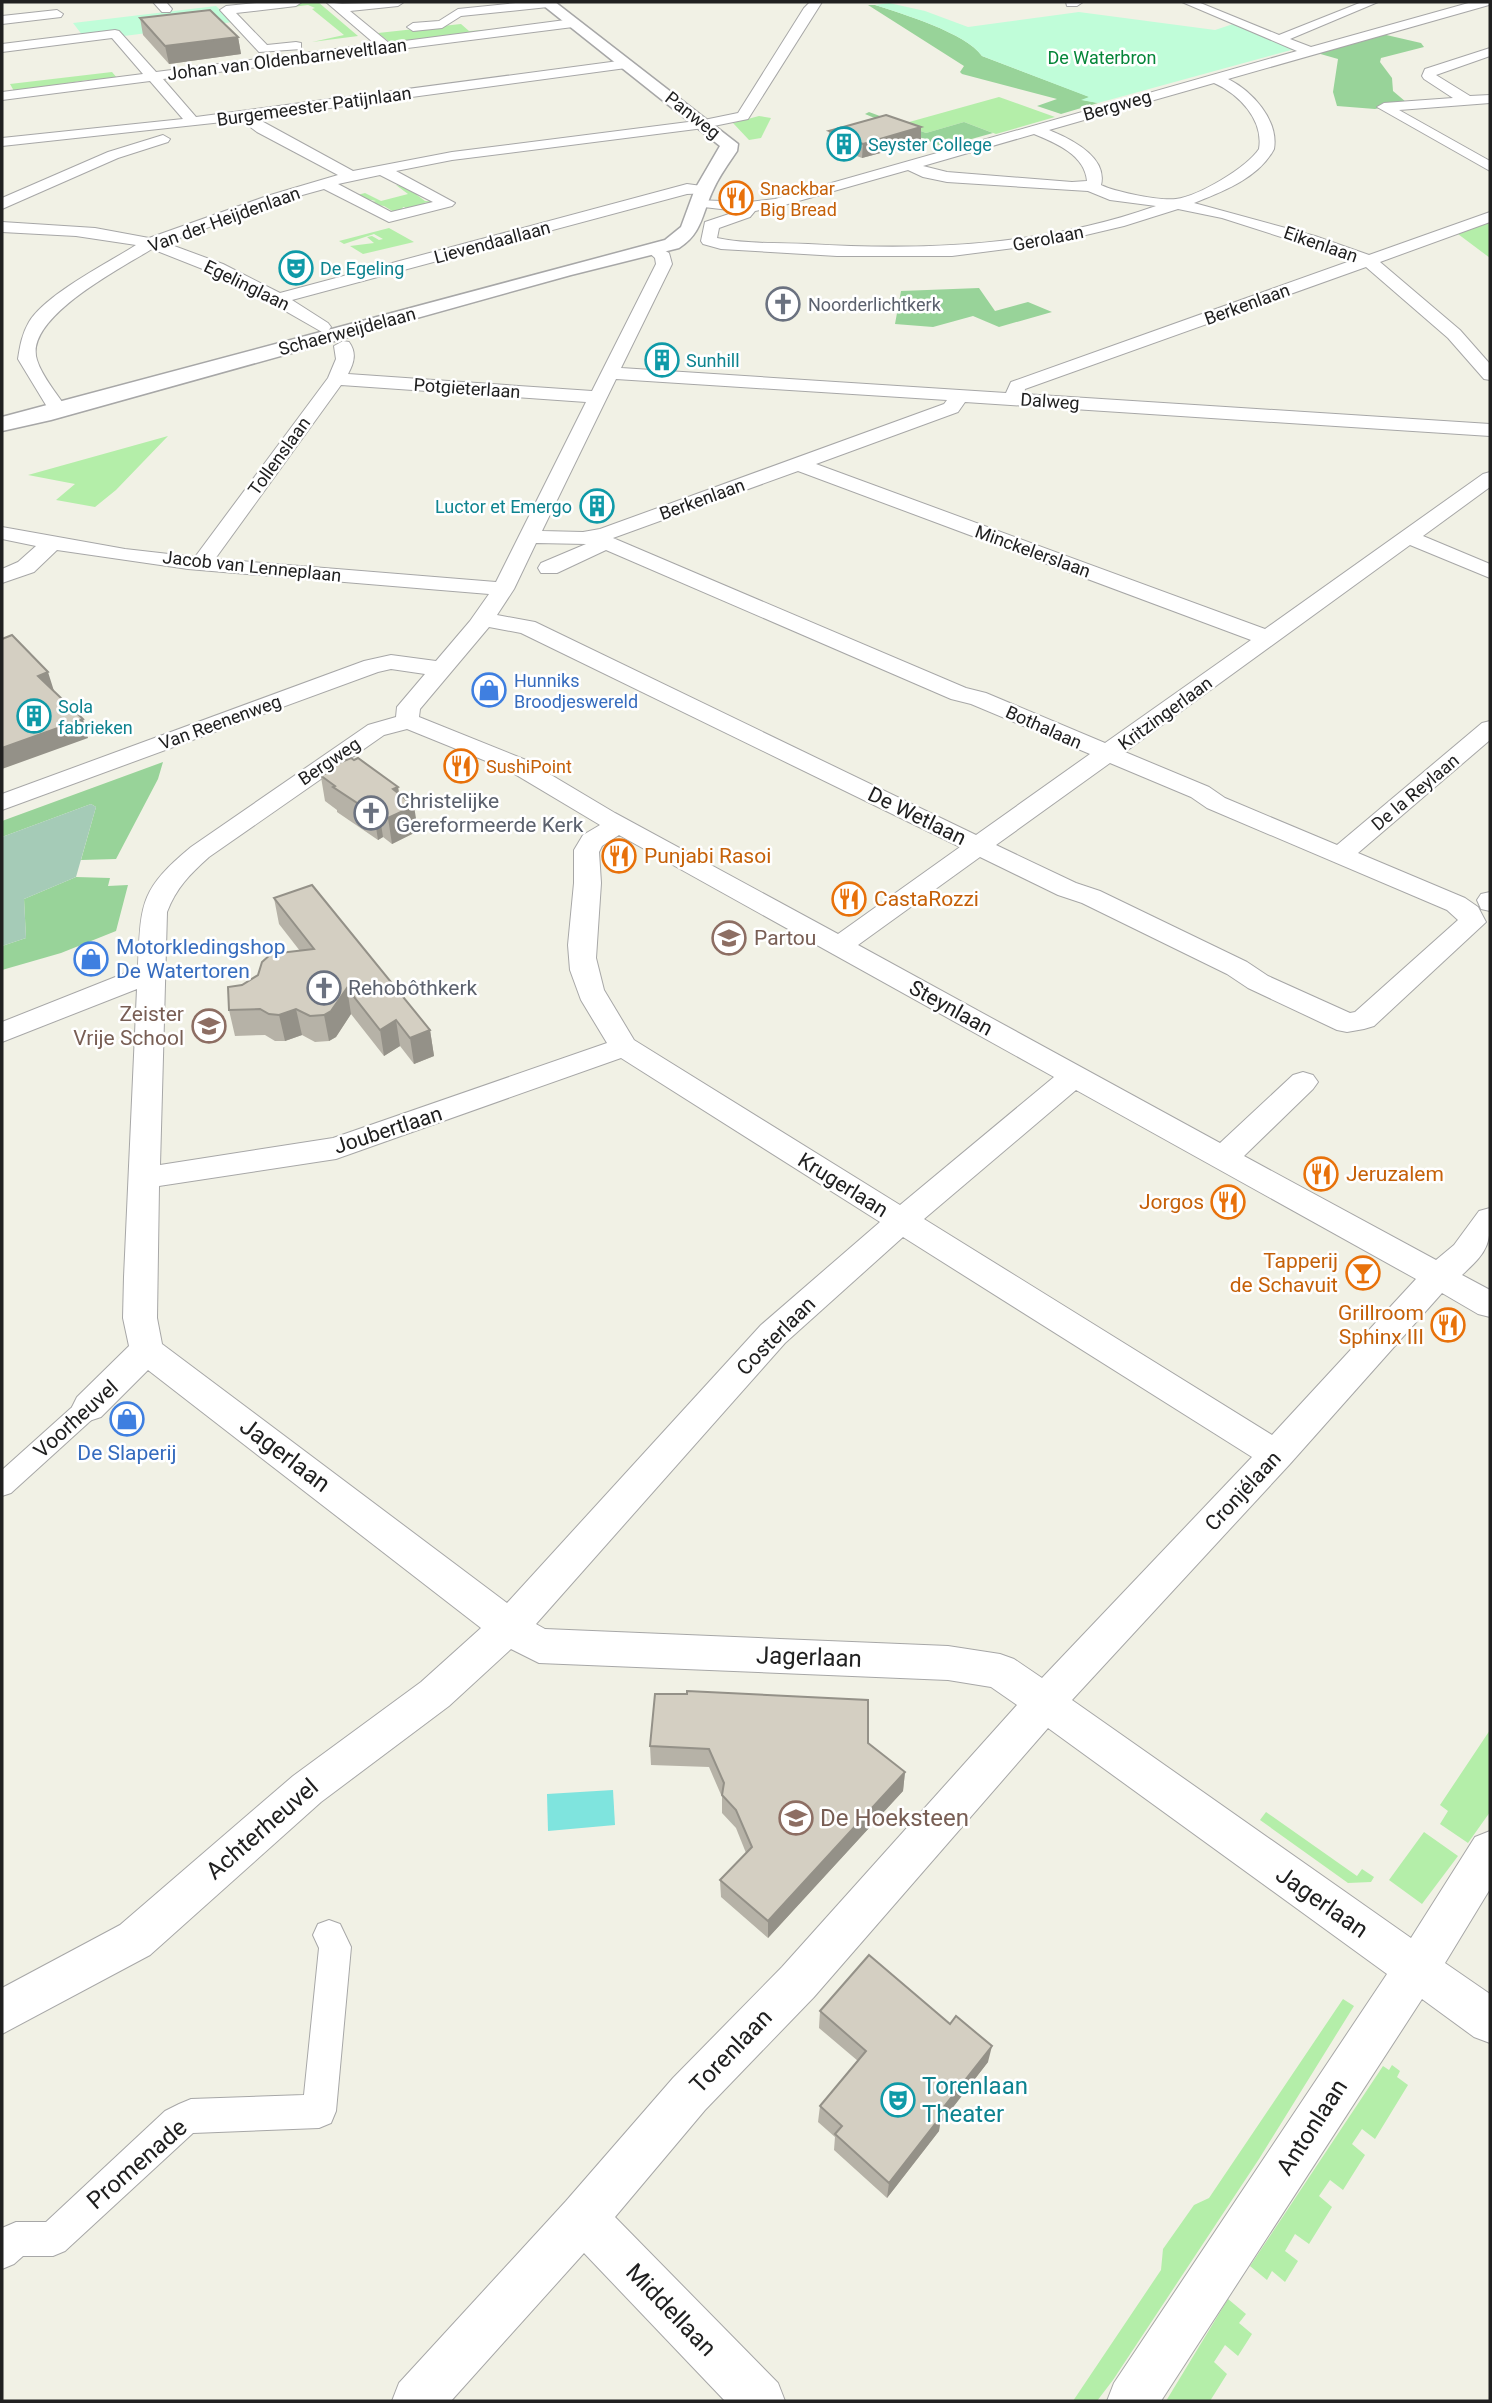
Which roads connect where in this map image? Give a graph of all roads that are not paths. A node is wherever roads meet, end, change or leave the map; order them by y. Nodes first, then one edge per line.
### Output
1 (47, 2) edge
2 (296, 2) edge
3 (391, 2) edge
4 (398, 2) edge
5 (547, 2) edge
6 (816, 2) edge
7 (1188, 2) edge
8 (1372, 2) edge
9 (1485, 2) edge
10 (336, 5) edge
11 (1468, 7) junction
12 (1490, 12) edge
13 (57, 14) junction
14 (2, 20) edge
15 (573, 23) junction
16 (371, 34) junction
17 (75, 39) junction
18 (1279, 39) junction
19 (386, 47) junction
20 (2, 48) edge
21 (1308, 51) junction
22 (1490, 51) edge
23 (626, 64) junction
24 (147, 71) junction
25 (1214, 78) junction
26 (2, 83) edge
27 (2, 96) edge
28 (1490, 99) edge
29 (1466, 100) junction
30 (245, 116) junction
31 (193, 122) junction
32 (705, 124) junction
33 (1034, 129) junction
34 (104, 132) junction
35 (2, 142) edge
36 (113, 155) junction
37 (908, 165) junction
38 (1490, 167) edge
39 (380, 169) junction
40 (351, 176) junction
41 (324, 183) junction
42 (1090, 186) junction
43 (1110, 195) junction
44 (702, 197) junction
45 (2, 204) edge
46 (1177, 204) junction
47 (749, 207) junction
48 (1490, 217) edge
49 (1119, 222) junction
50 (2, 227) edge
51 (150, 243) junction
52 (712, 243) joint
53 (653, 249) junction
54 (1368, 260) junction
55 (281, 299) junction
56 (322, 327) dead end
57 (343, 346) dead end
58 (610, 373) junction
59 (1490, 375) edge
60 (336, 379) junction
61 (960, 395) junction
62 (599, 397) junction
63 (1013, 399) junction
64 (51, 413) junction
65 (2, 424) edge
66 (2, 430) edge
67 (1490, 430) edge
68 (798, 464) junction
69 (1490, 478) edge
70 (2, 533) edge
71 (528, 537) junction
72 (1408, 537) junction
73 (601, 540) junction
74 (51, 544) junction
75 (202, 563) junction
76 (549, 568) dead end
77 (1490, 572) edge
78 (2, 577) edge
79 (503, 589) junction
80 (484, 619) junction
81 (1267, 638) junction
82 (442, 669) junction
83 (409, 721) junction
84 (1490, 728) edge
85 (1107, 755) junction
86 (2, 802) edge
87 (621, 825) junction
88 (977, 845) junction
89 (1340, 855) junction
90 (1484, 908) edge
91 (839, 946) junction
92 (151, 973) junction
93 (2, 1033) edge
94 (624, 1047) junction
95 (1074, 1076) junction
96 (1303, 1082) dead end
97 (1222, 1159) junction
98 (144, 1178) junction
99 (1490, 1219) edge
100 (900, 1222) junction
101 (1438, 1278) junction
102 (1490, 1305) edge
103 (144, 1334) junction
104 (89, 1407) joint
105 (1276, 1455) junction
106 (2, 1486) edge
107 (509, 1627) junction
108 (1045, 1702) junction
109 (1490, 1851) edge
110 (328, 1935) dead end
111 (1417, 1968) junction
112 (2, 2012) edge
113 (1490, 2021) edge
114 (583, 2218) junction
115 (2, 2252) edge
116 (417, 2401) edge
117 (760, 2401) edge
118 (1132, 2401) edge

1 - 13 street
2 - 16 street
3 - 4 street
3 - 10 street
5 - 15 street, Panweg
5 - 16 street
6 - 32 street, Van der Heijdenlaan
7 - 18 street
8 - 18 street
9 - 11 street, Bergweg
10 - 16 street
11 - 12 street
11 - 21 street, Bergweg
13 - 14 street
13 - 17 street
15 - 19 street, Johan van Oldenbarneveltlaan
15 - 23 street, Panweg
16 - 19 street
17 - 20 street
17 - 24 street
18 - 21 street
19 - 24 street, Johan van Oldenbarneveltlaan
21 - 25 street, Bergweg
22 - 29 street
23 - 30 street, Burgemeester Patijnlaan
23 - 32 street, Panweg
24 - 26 street, Johan van Oldenbarneveltlaan
24 - 27 street, Johan van Oldenbarneveltlaan
24 - 31 street
25 - 33 street, Bergweg
25 - 46 street, Gerolaan
28 - 29 street
29 - 38 street
30 - 31 street, Burgemeester Patijnlaan
30 - 40 street
31 - 34 street, Burgemeester Patijnlaan
31 - 36 street
32 - 39 street, Van der Heijdenlaan
32 - 44 street, Panweg
33 - 37 street, Bergweg
33 - 42 street
34 - 35 street, Burgemeester Patijnlaan
34 - 36 street
36 - 45 street
37 - 42 street, Eikenlaan
37 - 47 street, Bergweg
39 - 40 street, Van der Heijdenlaan
39 - 41 street, Van der Heijdenlaan
40 - 41 street, Van der Heijdenlaan
41 - 51 street, Van der Heijdenlaan
42 - 43 street, Eikenlaan
43 - 46 street, Eikenlaan
43 - 49 street
44 - 47 street, Bergweg
44 - 53 street, Panweg
44 - 55 street, Lievendaallaan
46 - 49 street, Gerolaan
46 - 54 street, Eikenlaan
47 - 52 street, Bergweg
48 - 54 street, Berkenlaan
49 - 52 street, Gerolaan
50 - 51 street, Egelinglaan
51 - 55 street, Egelinglaan
51 - 64 street, Van der Heijdenlaan
53 - 58 street
53 - 64 street, Schaerweijdelaan
54 - 59 street, Eikenlaan
54 - 63 street, Berkenlaan
55 - 56 street, Egelinglaan
57 - 60 street, Tollenslaan
58 - 61 street, Dalweg
58 - 62 street
60 - 62 street, Potgieterlaan
60 - 75 street, Tollenslaan
61 - 63 street, Dalweg
61 - 68 street, Berkenlaan
62 - 71 street
63 - 67 street, Dalweg
64 - 65 street, Schaerweijdelaan
64 - 66 street, Schaerweijdelaan
68 - 73 street, Berkenlaan
68 - 81 street, Minckelerslaan
69 - 72 street, Kritzingerlaan
70 - 74 street, Jacob van Lenneplaan
71 - 73 street, Berkenlaan
71 - 79 street
72 - 77 street
72 - 81 street, Kritzingerlaan
73 - 76 street, Berkenlaan
73 - 85 street, Bothalaan
74 - 75 street, Jacob van Lenneplaan
74 - 78 street
75 - 79 street, Jacob van Lenneplaan
79 - 80 street
80 - 82 street
80 - 88 street, De Wetlaan
81 - 85 street, Kritzingerlaan
82 - 83 street
82 - 86 street, Van Reenenweg
83 - 87 street, Steynlaan
83 - 92 street, Bergweg
84 - 89 street, De la Reylaan
85 - 88 street, Kritzingerlaan
85 - 89 street, Bothalaan
87 - 91 street, Steynlaan
87 - 94 street, Krugerlaan
88 - 90 street, De Wetlaan
88 - 91 street, Kritzingerlaan
89 - 90 street, Bothalaan
91 - 95 street, Steynlaan
92 - 93 street
92 - 98 street, Bergweg
94 - 98 street, Joubertlaan
94 - 100 street, Krugerlaan
95 - 97 street, Steynlaan
95 - 100 street, Costerlaan
96 - 97 street
97 - 101 street, Steynlaan
98 - 103 street, Bergweg
99 - 101 street, Cronjélaan
100 - 105 street, Krugerlaan
100 - 107 street, Costerlaan
101 - 102 street, Steynlaan
101 - 105 street, Cronjélaan
103 - 104 street, Voorheuvel
103 - 107 street, Jagerlaan
104 - 106 street, Voorheuvel
105 - 108 street, Cronjélaan
107 - 108 street, Jagerlaan
107 - 112 street, Achterheuvel
108 - 111 street, Jagerlaan
108 - 114 street, Torenlaan
109 - 111 street, Antonlaan
110 - 115 street, Promenade
111 - 113 street, Jagerlaan
111 - 118 street, Antonlaan
114 - 116 street, Torenlaan
114 - 117 street, Middellaan

